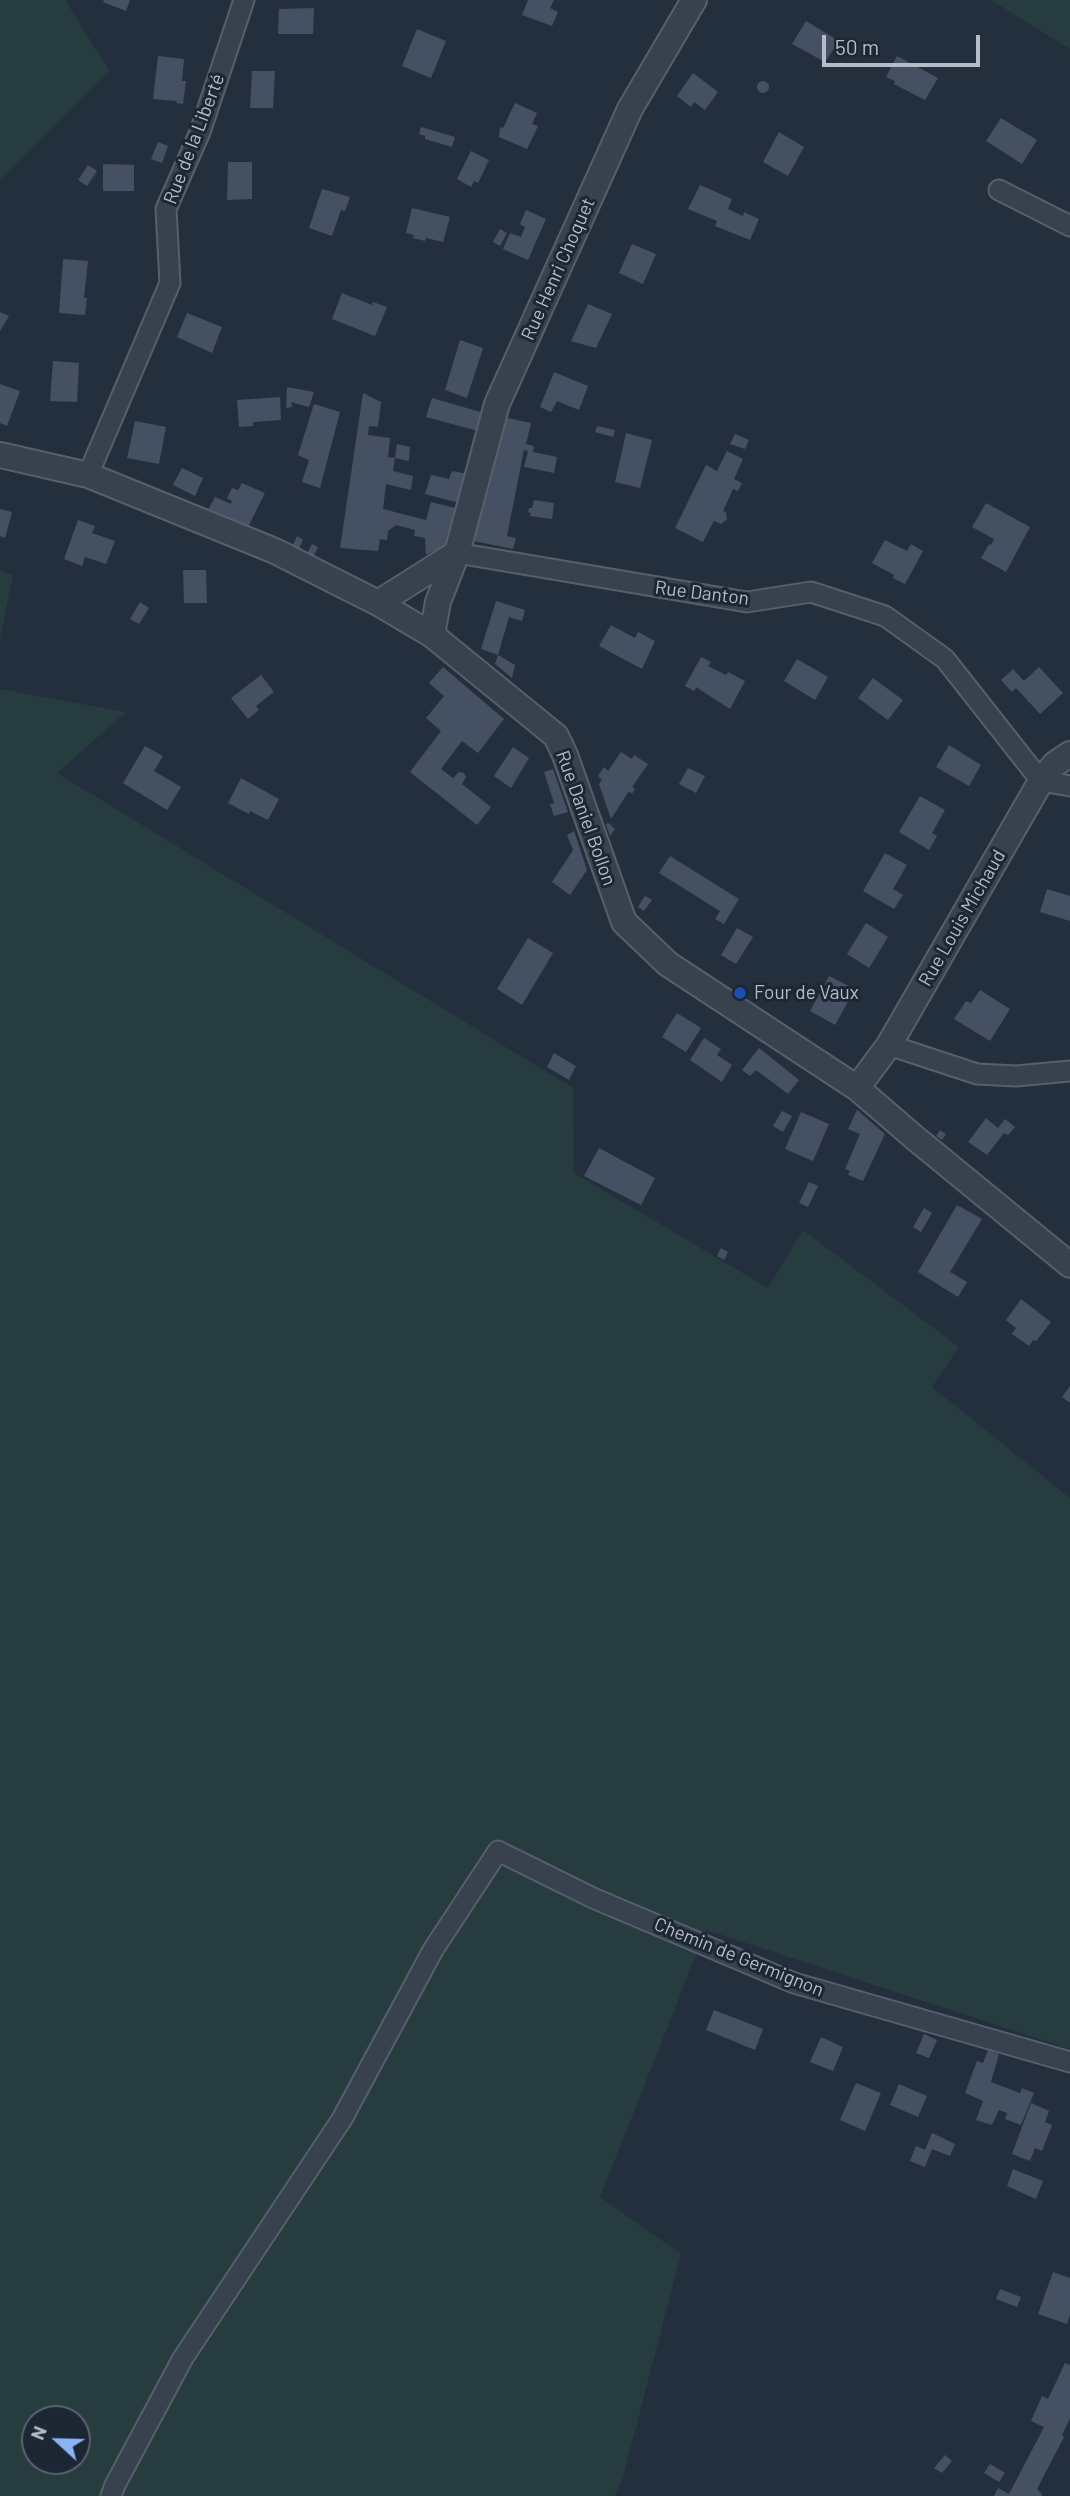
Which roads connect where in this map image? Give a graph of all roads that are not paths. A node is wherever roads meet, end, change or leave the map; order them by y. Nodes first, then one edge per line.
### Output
1 (244, 0) edge
2 (694, 0) edge
3 (999, 190) dead end
4 (1070, 226) edge
5 (0, 455) edge
6 (88, 475) junction
7 (457, 553) junction
8 (378, 603) junction
9 (432, 635) junction
10 (1070, 754) edge
11 (1041, 781) junction
12 (1070, 786) edge
13 (889, 1045) junction
14 (1070, 1070) edge
15 (858, 1087) junction
16 (1070, 1265) edge
17 (1070, 2062) edge
18 (111, 2496) edge

1 - 6 street, Rue de la Liberté
2 - 7 street, Rue Henri Choquet
3 - 4 street
5 - 6 street, Rue Daniel Bollon
6 - 8 street, Rue Daniel Bollon
7 - 8 street
7 - 9 street, Rue Henri Choquet
7 - 11 street, Rue Danton
8 - 9 street, Rue Daniel Bollon
9 - 15 street, Rue Daniel Bollon
10 - 11 street, Rue Louis Michaud
11 - 12 street
11 - 13 street, Rue Louis Michaud
13 - 14 street
13 - 15 street, Rue Louis Michaud
15 - 16 street, Rue Daniel Bollon
17 - 18 street, Chemin de Germignon

